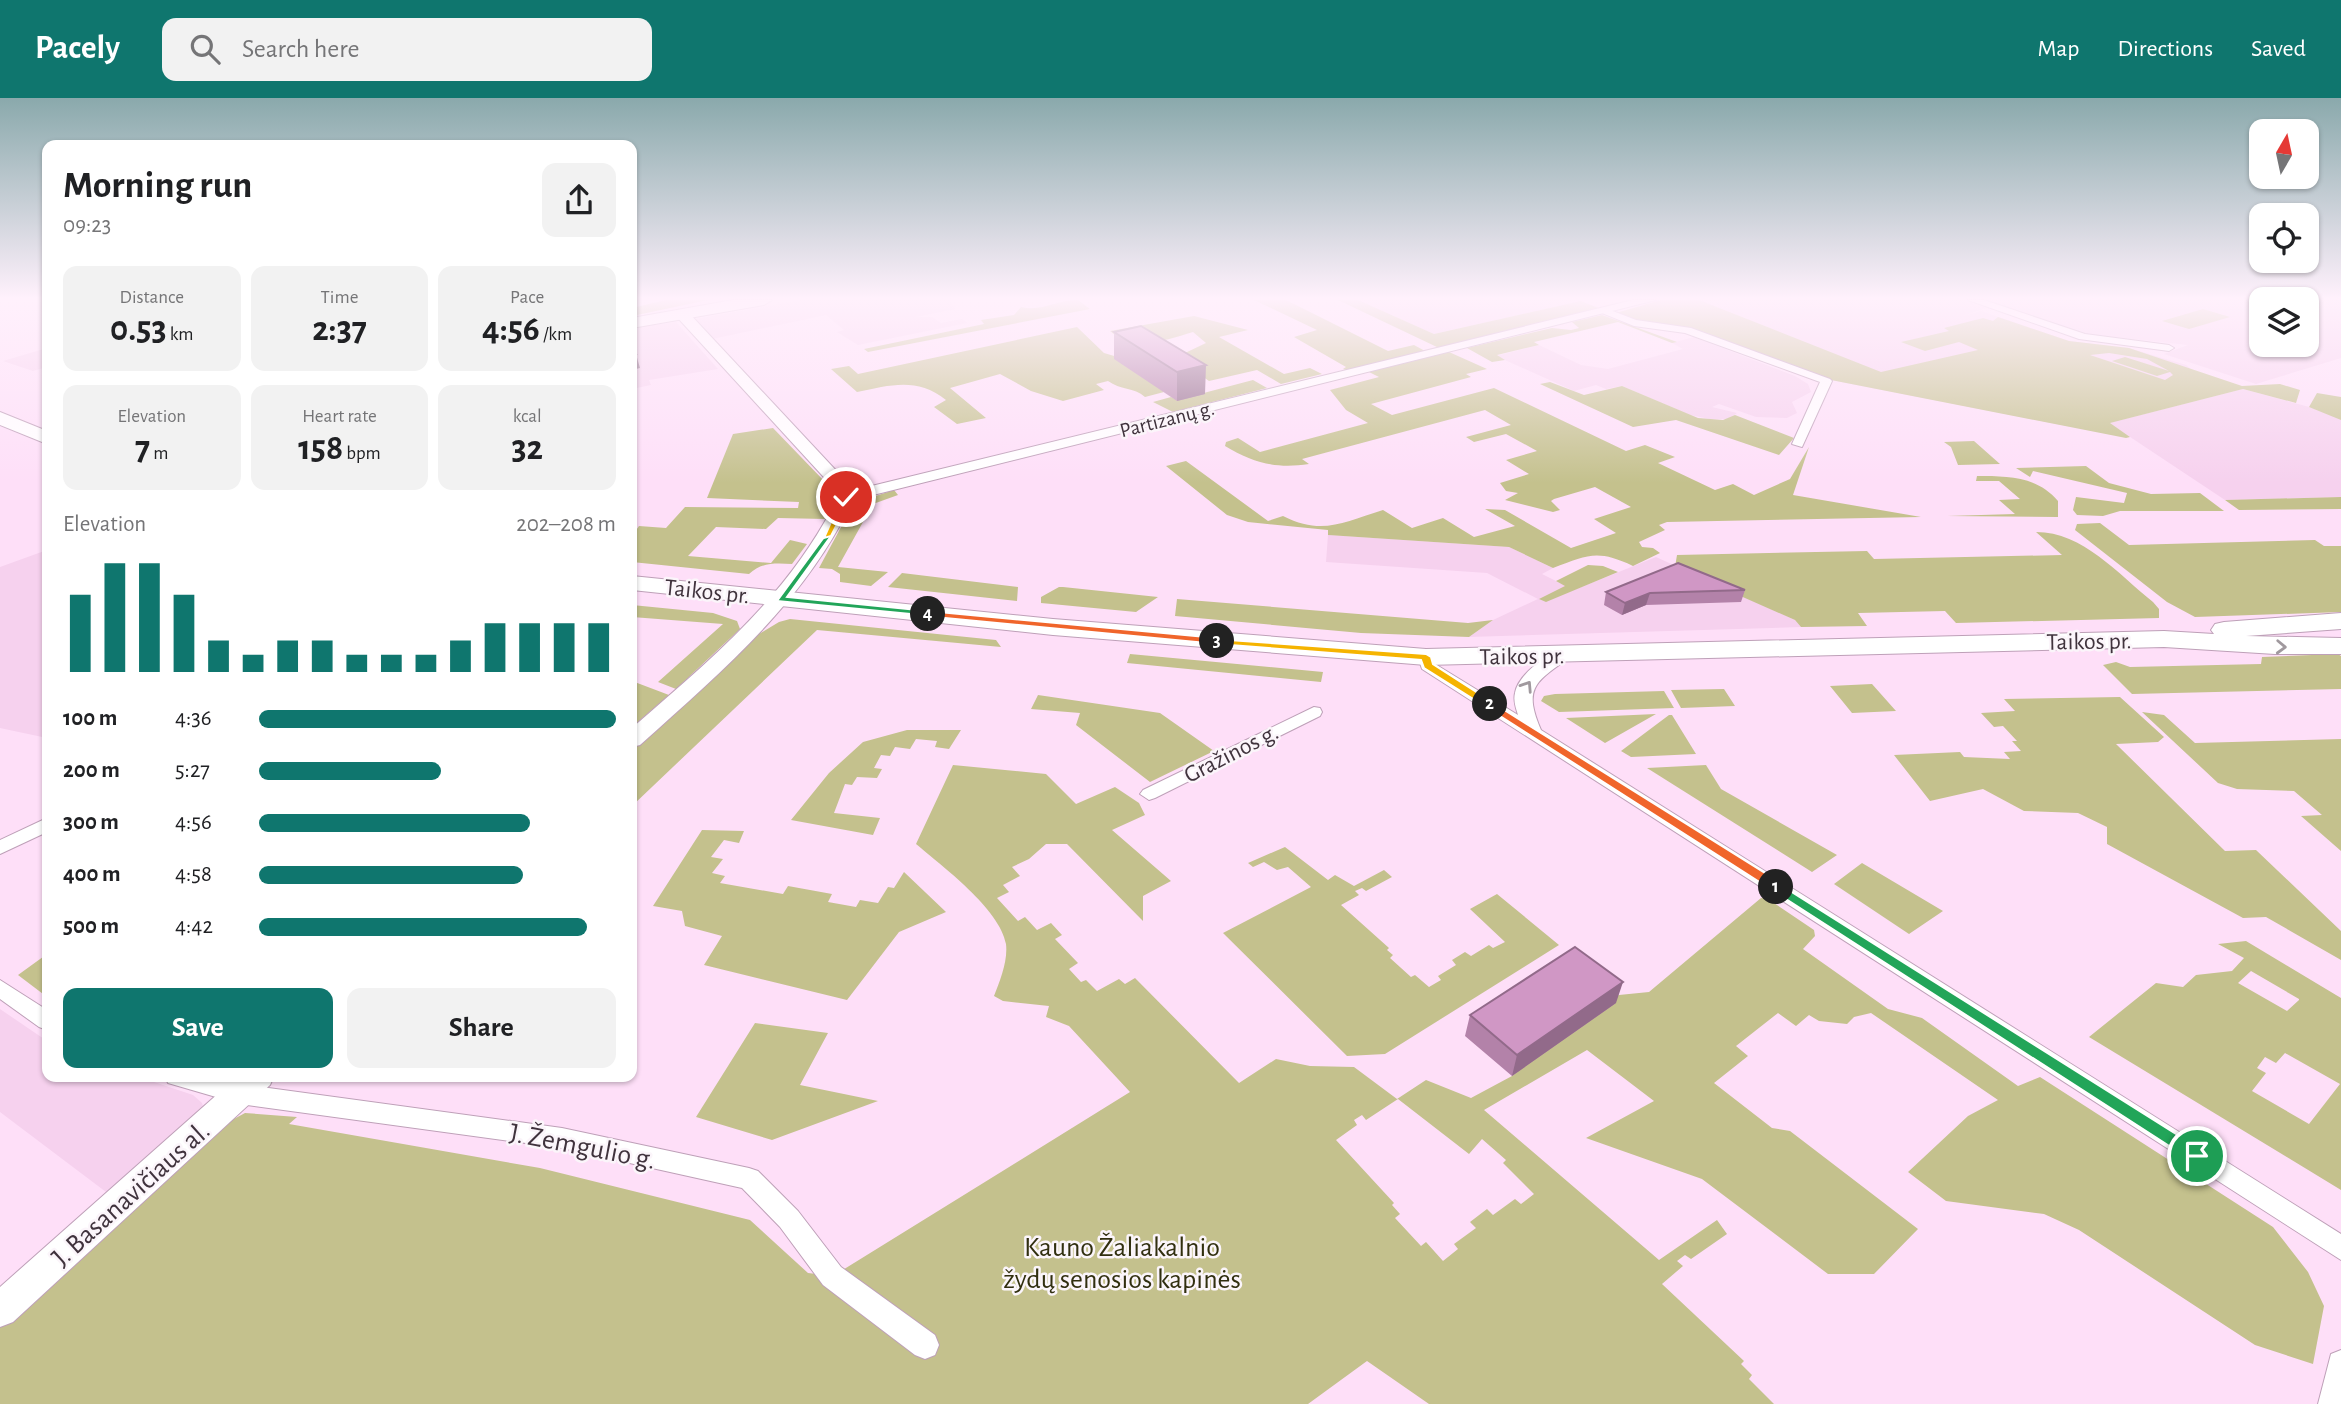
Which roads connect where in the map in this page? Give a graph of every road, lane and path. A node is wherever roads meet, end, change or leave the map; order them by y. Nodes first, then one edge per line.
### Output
1 (725, 361) edge
2 (1401, 361) edge
3 (1771, 361) edge
4 (42, 421) edge
5 (6, 424) edge
6 (42, 436) edge
7 (1798, 444) dead end
8 (846, 497) junction
9 (637, 584) edge
10 (780, 599) junction
11 (2341, 621) edge
12 (2164, 639) junction
13 (2341, 646) edge
14 (1563, 655) junction
15 (1426, 657) junction
16 (1314, 712) dead end
17 (1532, 730) junction
18 (637, 735) edge
19 (1149, 794) dead end
20 (42, 827) edge
21 (0, 848) edge
22 (0, 988) edge
23 (42, 1017) edge
24 (225, 1082) edge
25 (250, 1085) edge
26 (2341, 1248) edge
27 (0, 1310) edge
28 (925, 1345) dead end
29 (2341, 1364) edge
30 (2332, 1404) edge

1 - 8 street
2 - 8 street, Partizanų g.
3 - 7 street
4 - 5 main road
5 - 6 main road
8 - 10 street
9 - 10 main road, Taikos pr.
10 - 15 main road, Taikos pr.
10 - 18 street
11 - 12 main road, Taikos pr.
12 -> 13 main road, Taikos pr.
12 - 14 main road, Taikos pr.
14 - 15 main road, Taikos pr.
17 -> 14 street
15 - 17 street
16 - 19 street, Gražinos g.
17 - 26 street
20 - 21 street
22 - 23 street
24 - 25 street, J. Žemgulio g.
25 - 27 street, J. Basanavičiaus al.
25 - 28 street, J. Žemgulio g.
29 - 30 street

